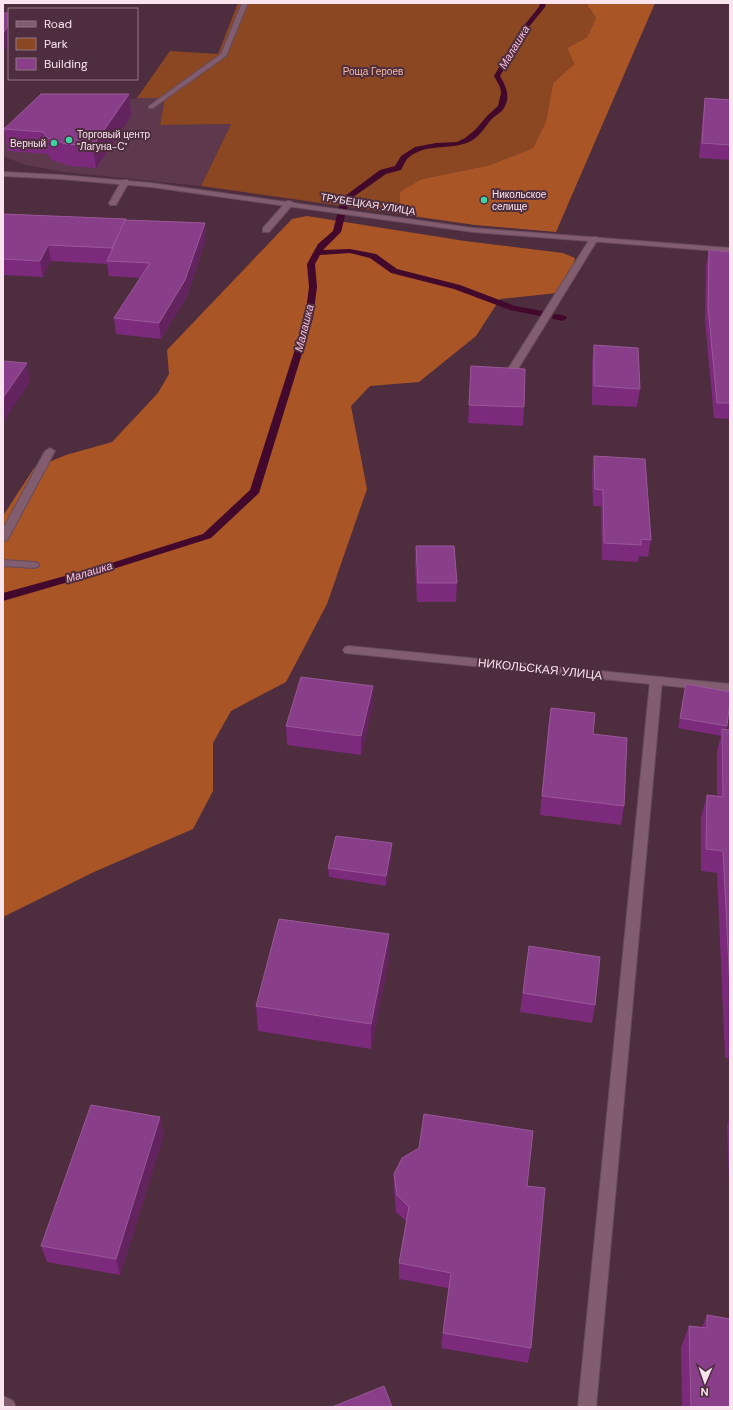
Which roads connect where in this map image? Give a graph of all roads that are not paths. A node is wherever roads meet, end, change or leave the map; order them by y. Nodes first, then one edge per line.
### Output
1 (245, 3) edge
2 (151, 107) dead end
3 (3, 174) edge
4 (125, 182) junction
5 (113, 203) dead end
6 (293, 203) junction
7 (266, 230) dead end
8 (594, 239) junction
9 (730, 250) edge
10 (513, 369) edge
11 (50, 451) dead end
12 (3, 539) edge
13 (3, 563) edge
14 (34, 565) dead end
15 (349, 650) dead end
16 (656, 681) junction
17 (730, 688) edge
18 (3, 1405) edge
19 (7, 1407) edge
20 (587, 1407) edge

1 - 2 main road
3 - 4 main road, ТРУБЕЦКАЯ УЛИЦА
4 - 5 main road
4 - 6 main road, ТРУБЕЦКАЯ УЛИЦА
6 - 7 main road
6 - 8 main road, ТРУБЕЦКАЯ УЛИЦА
8 - 9 main road, ТРУБЕЦКАЯ УЛИЦА
8 - 10 main road
11 - 12 main road
13 - 14 main road
15 - 16 main road, НИКОЛЬСКАЯ УЛИЦА
16 - 17 main road, НИКОЛЬСКАЯ УЛИЦА
16 - 20 main road
18 - 19 main road

